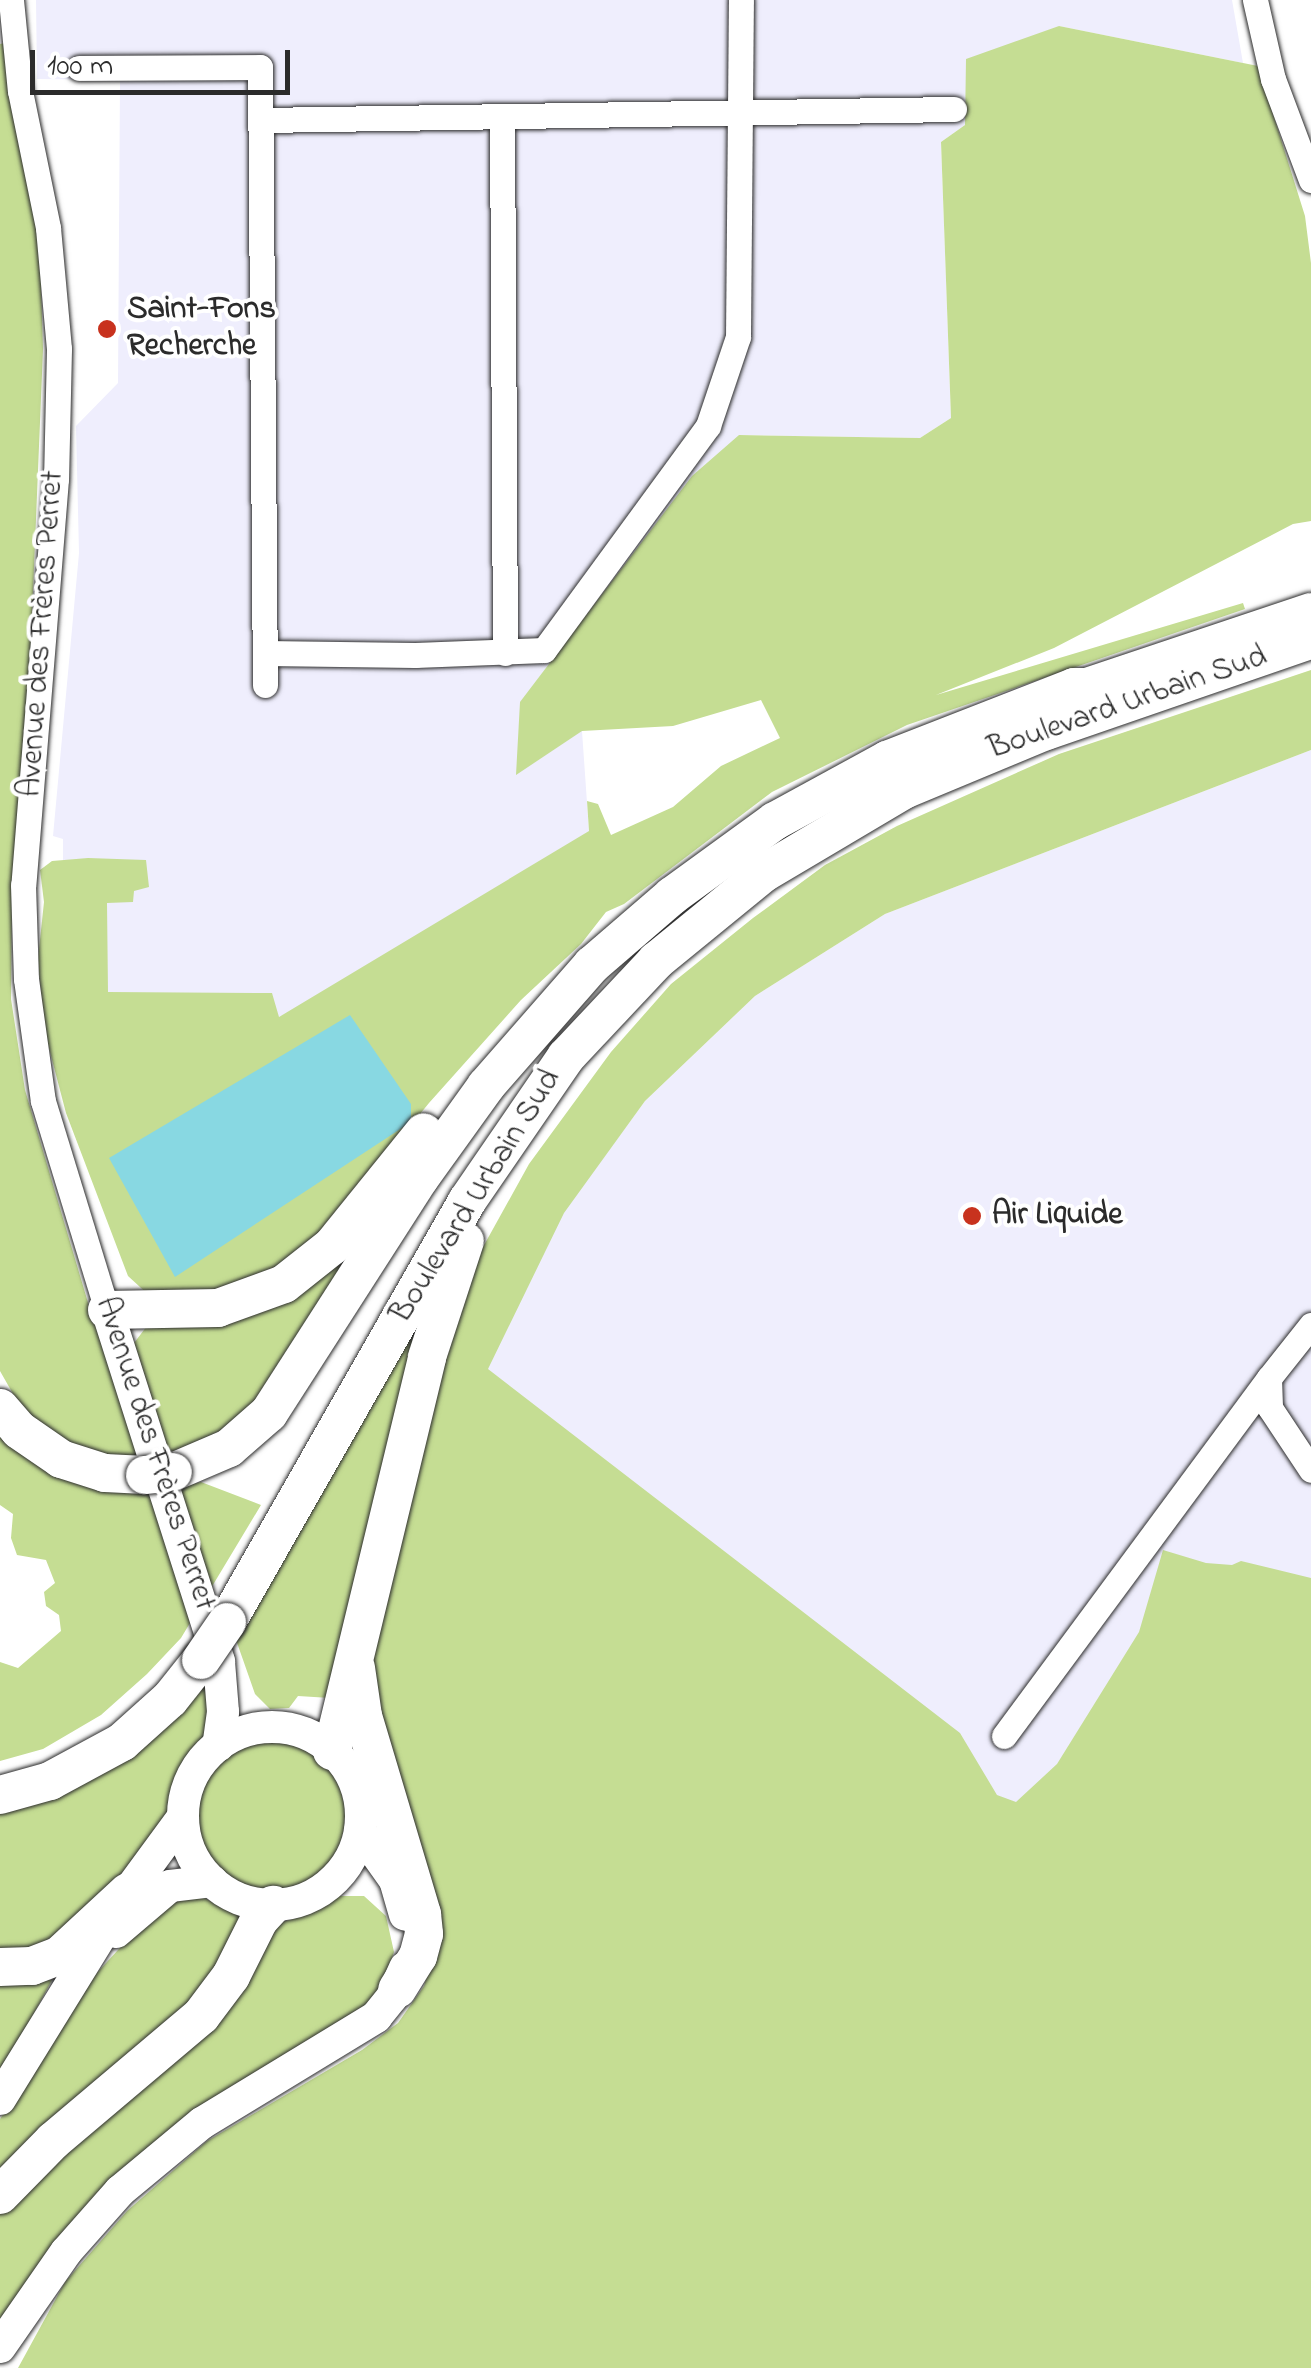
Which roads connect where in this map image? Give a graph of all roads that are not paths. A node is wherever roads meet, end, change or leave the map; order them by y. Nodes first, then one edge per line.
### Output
1 (11, 0) edge
2 (740, 0) edge
3 (1254, 0) edge
4 (78, 68) dead end
5 (954, 109) dead end
6 (741, 112) junction
7 (502, 116) junction
8 (262, 120) junction
9 (1311, 180) edge
10 (1311, 612) edge
11 (1311, 640) edge
12 (266, 653) junction
13 (505, 653) junction
14 (265, 685) dead end
15 (1087, 687) junction
16 (534, 1097) junction
17 (107, 1310) junction
18 (1311, 1326) edge
19 (1269, 1378) junction
20 (0, 1408) edge
21 (1311, 1470) edge
22 (212, 1635) junction
23 (354, 1649) junction
24 (279, 1728) junction
25 (1004, 1736) dead end
26 (218, 1746) junction
27 (332, 1750) junction
28 (0, 1774) edge
29 (0, 1794) edge
30 (183, 1817) junction
31 (360, 1831) junction
32 (334, 1880) junction
33 (212, 1881) junction
34 (128, 1892) junction
35 (273, 1905) junction
36 (402, 1906) junction
37 (93, 1950) junction
38 (0, 1967) edge
39 (397, 1989) junction
40 (0, 2099) edge
41 (0, 2195) edge
42 (35, 2295) junction
43 (0, 2346) edge
44 (1, 2368) edge

1 - 17 street, Avenue des Frères Perret
2 - 6 street
3 - 9 street
4 - 8 street
5 - 6 street
6 - 7 street
6 - 13 street
7 - 8 street
7 - 13 street
8 - 12 street
10 - 15 highway, Boulevard Urbain Sud
11 - 16 highway, Boulevard Urbain Sud
12 - 13 street
12 - 14 street
15 - 17 highway
15 - 20 highway
15 - 22 highway
16 - 22 highway, Boulevard Urbain Sud
16 - 23 highway
17 - 22 main road, Avenue des Frères Perret
18 - 19 street
19 - 21 street
19 - 25 street
22 - 24 main road
22 - 26 main road
22 - 28 highway
22 - 29 highway
23 - 27 highway
23 - 39 highway
24 - 26 main road
24 - 27 main road
26 - 30 main road
27 - 31 main road
30 - 33 main road
30 - 34 main road
31 - 32 main road
31 - 36 main road
32 - 35 main road
32 - 36 main road
33 - 35 main road
33 - 37 main road
34 - 37 main road
34 - 38 highway
35 - 41 highway
36 - 39 main road
37 - 40 main road
39 - 42 main road
42 - 43 main road
42 - 44 main road

